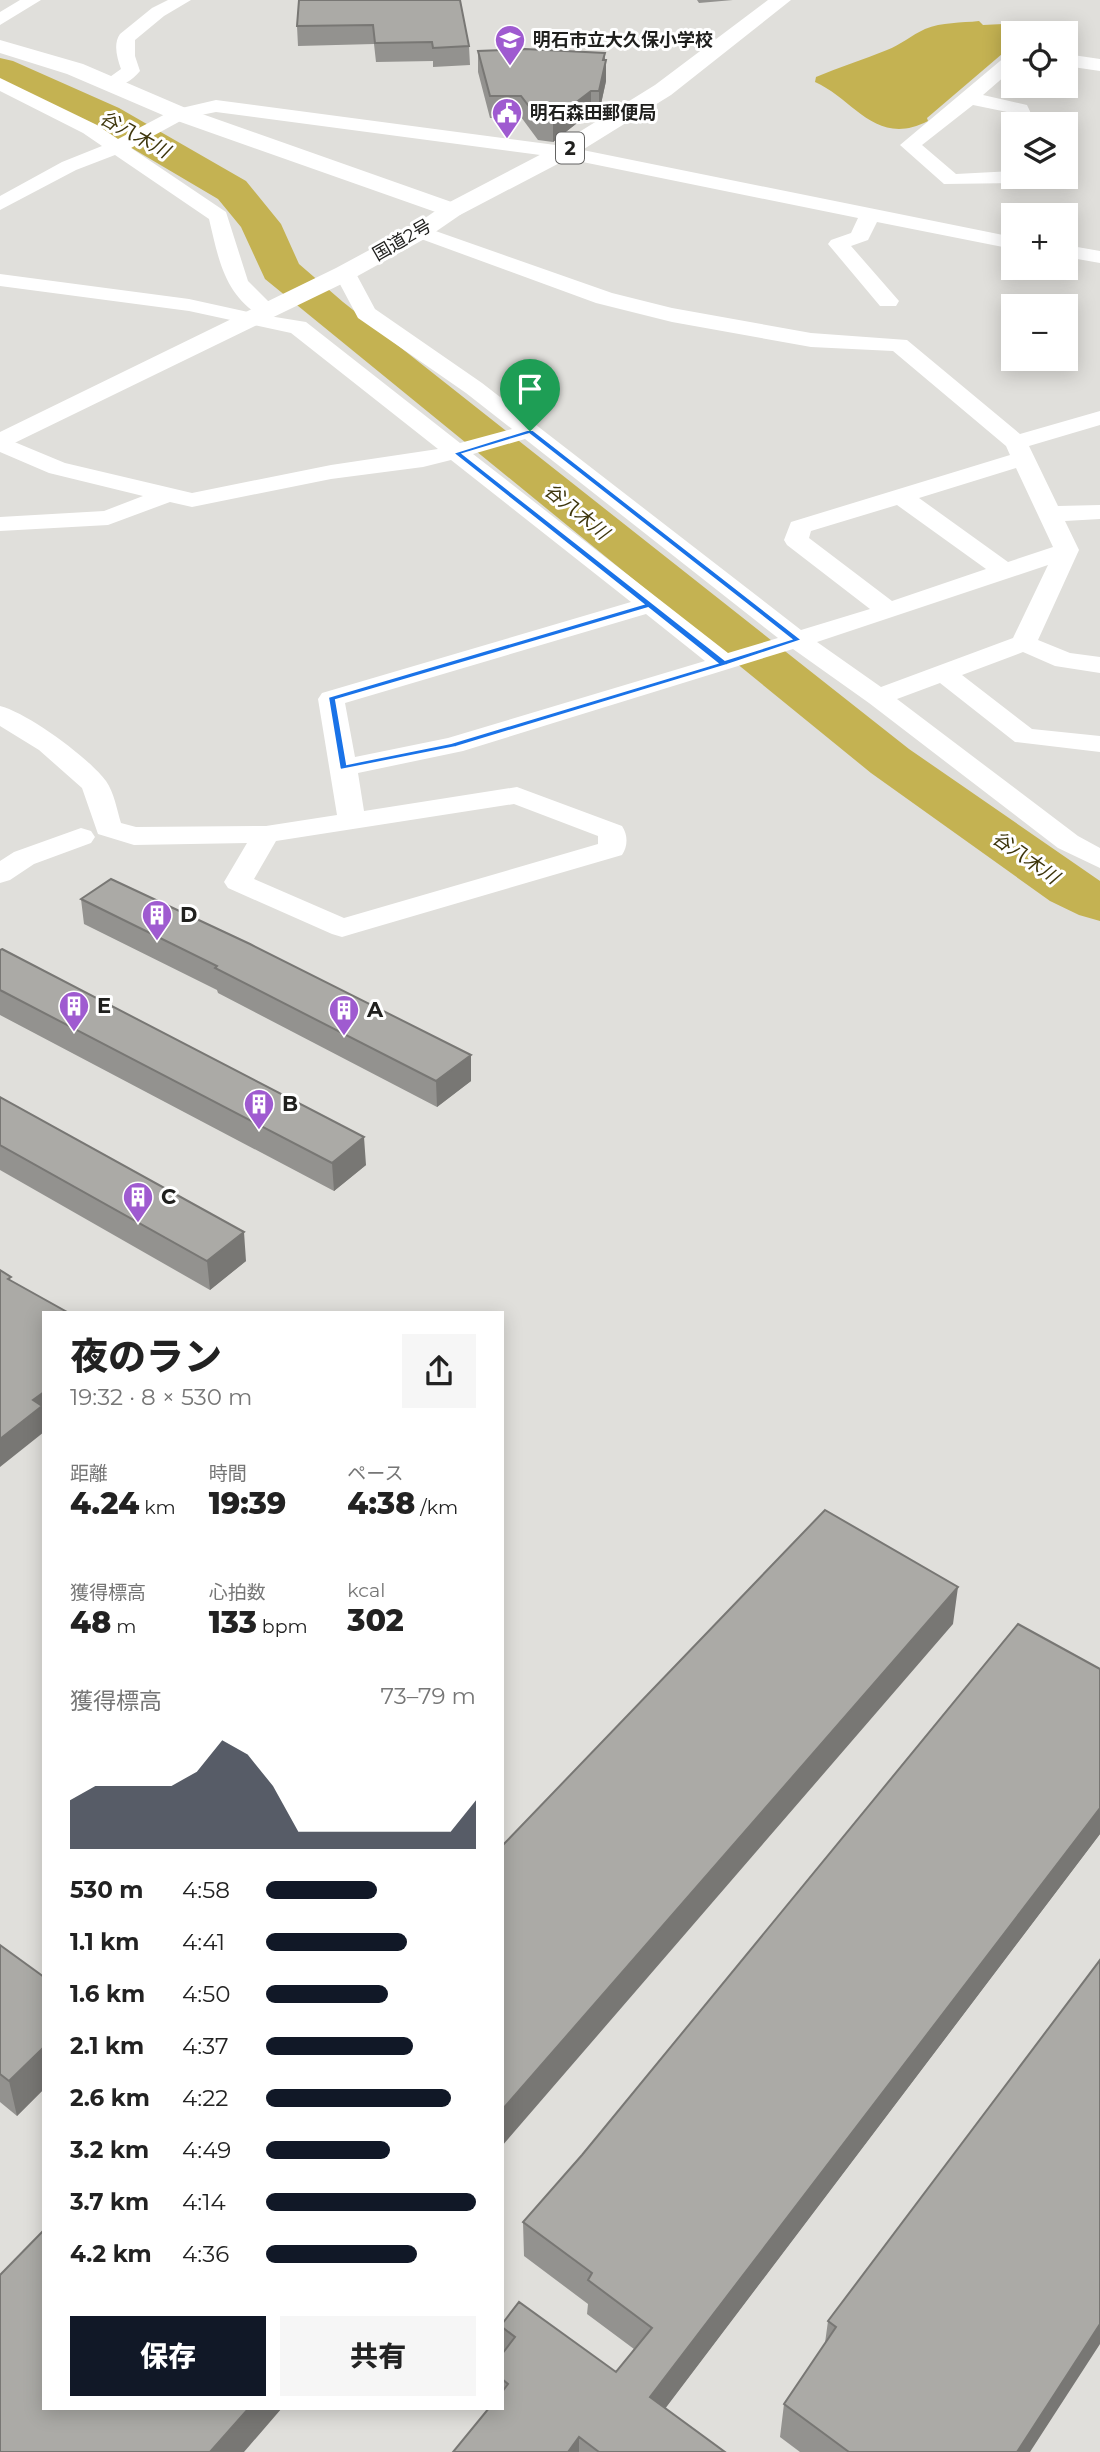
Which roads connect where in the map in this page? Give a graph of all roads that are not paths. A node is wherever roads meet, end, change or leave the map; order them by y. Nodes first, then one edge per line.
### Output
1 (32, 0) edge
2 (183, 0) edge
3 (781, 0) edge
4 (0, 20) edge
5 (0, 46) edge
6 (1078, 62) edge
7 (1100, 65) edge
8 (1001, 70) edge
9 (0, 84) edge
10 (109, 84) junction
11 (969, 98) junction
12 (1021, 112) edge
13 (180, 114) junction
14 (118, 146) junction
15 (564, 152) junction
16 (1001, 178) edge
17 (0, 204) edge
18 (452, 210) junction
19 (872, 214) junction
20 (420, 232) junction
21 (1001, 241) edge
22 (1078, 253) edge
23 (1100, 257) edge
24 (345, 272) junction
25 (0, 280) edge
26 (888, 301) dead end
27 (257, 314) junction
28 (1100, 418) edge
29 (530, 431) junction
30 (0, 443) edge
31 (1020, 450) junction
32 (457, 453) junction
33 (166, 495) junction
34 (901, 496) junction
35 (1100, 512) edge
36 (1050, 514) junction
37 (0, 524) edge
38 (1067, 550) junction
39 (1005, 571) junction
40 (650, 605) junction
41 (888, 611) junction
42 (797, 640) junction
43 (1024, 643) junction
44 (724, 663) junction
45 (1100, 665) edge
46 (944, 674) junction
47 (878, 697) junction
48 (0, 714) edge
49 (1100, 744) edge
50 (343, 768) junction
51 (352, 821) junction
52 (266, 834) junction
53 (81, 837) dead end
54 (8, 859) edge
55 (1100, 859) edge

1 - 4 street
2 - 10 street
3 - 15 main road, 国道2号 / 2
5 - 10 main road
6 - 7 street
8 - 11 street
9 - 14 street
10 - 13 main road
11 - 12 street
11 - 16 street
13 - 14 street
13 - 15 street
13 - 18 main road
14 - 17 street
14 - 27 street
15 - 18 main road, 国道2号 / 2
15 - 19 street
18 - 20 main road, 国道2号 / 2
19 - 21 street
19 - 26 street
20 - 24 main road, 国道2号 / 2
20 - 31 street
22 - 23 street
24 - 27 main road, 国道2号 / 2
24 - 29 street
25 - 27 street
27 - 30 main road, 国道2号 / 2
27 - 32 street
28 - 31 street
29 - 32 street
29 - 42 street
30 - 33 street
31 - 34 street
31 - 36 street
32 - 33 street
32 - 40 street
33 - 37 street
34 - 39 street
34 - 41 street
35 - 36 street
36 - 38 street
38 - 39 street
38 - 43 street
39 - 41 street
40 - 44 street
40 - 50 street
41 - 42 street
42 - 44 street
42 - 47 street
43 - 45 street
43 - 46 street
44 - 50 street
46 - 47 street
46 - 49 street
47 - 55 street
48 - 52 street
50 - 51 street
51 - 52 street
51 - 52 street
53 - 54 street

